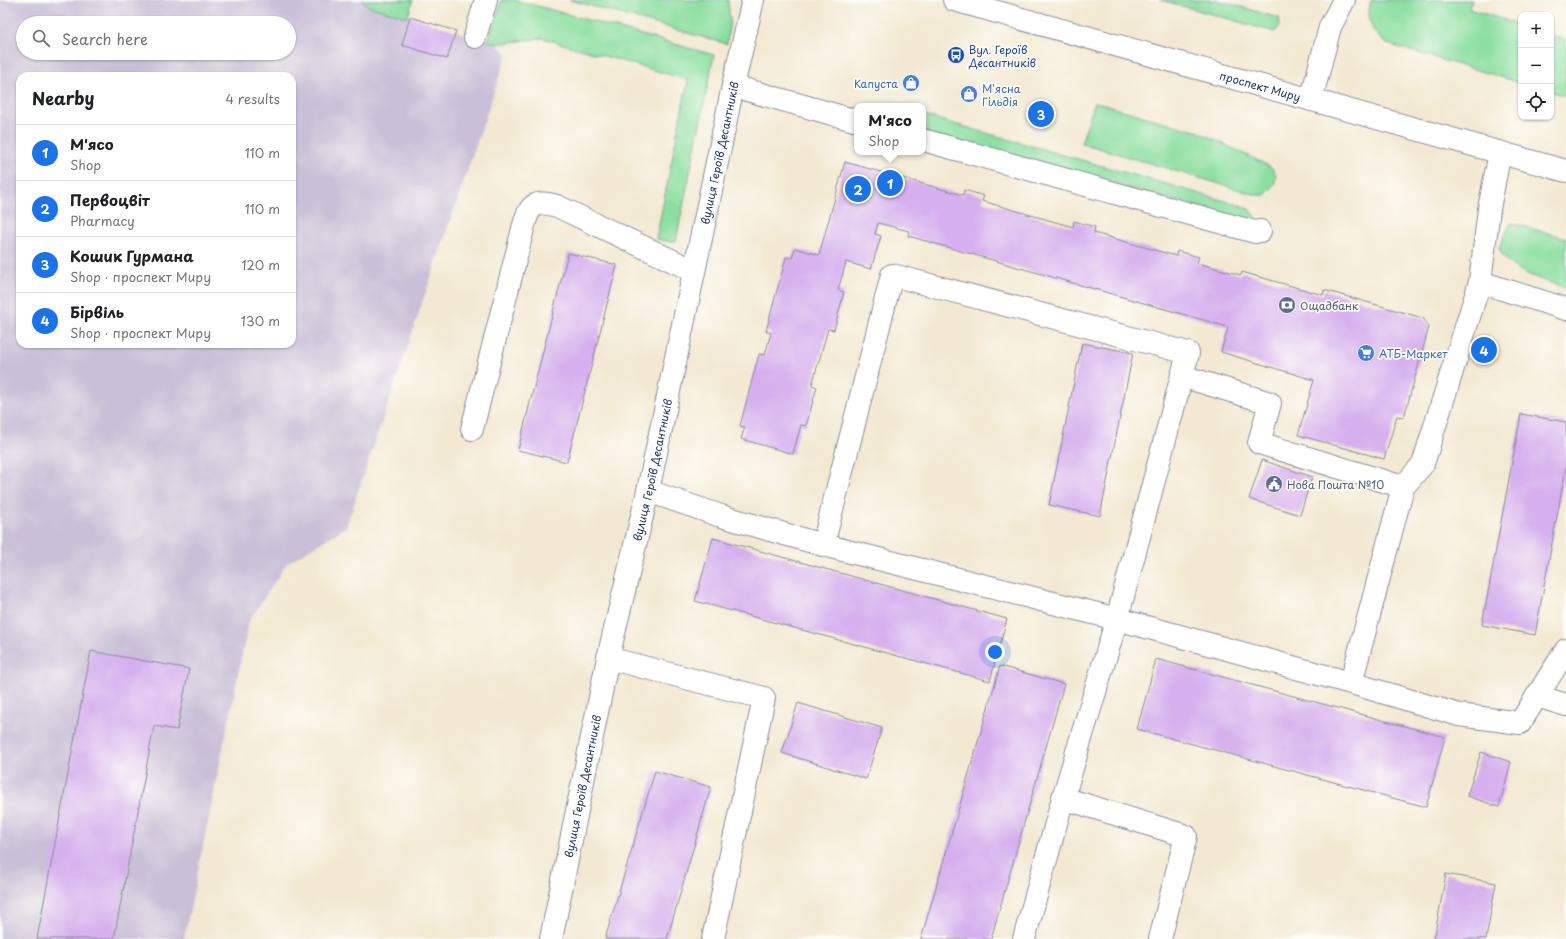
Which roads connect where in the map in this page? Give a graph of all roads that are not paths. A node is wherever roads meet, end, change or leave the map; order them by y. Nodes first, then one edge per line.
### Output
1 (486, 0) edge
2 (753, 0) edge
3 (954, 0) edge
4 (1344, 0) edge
5 (475, 37) dead end
6 (733, 86) junction
7 (1311, 100) junction
8 (854, 120) edge
9 (926, 141) edge
10 (1500, 152) junction
11 (1566, 171) edge
12 (1260, 231) dead end
13 (1479, 267) junction
14 (694, 271) junction
15 (1566, 309) edge
16 (1182, 376) junction
17 (472, 430) dead end
18 (1403, 487) junction
19 (648, 491) junction
20 (823, 545) junction
21 (1117, 619) junction
22 (1566, 650) edge
23 (608, 658) junction
24 (1351, 682) junction
25 (1537, 696) junction
26 (1566, 705) edge
27 (1064, 798) junction
28 (551, 939) edge
29 (713, 939) edge
30 (1024, 939) edge
31 (1160, 939) edge

1 - 5 street
2 - 6 street, вулиця Героїв Десантників
3 - 7 street, проспект Миру
4 - 7 street
6 - 8 street
6 - 14 street, вулиця Героїв Десантників
7 - 10 street, проспект Миру
9 - 12 street
10 - 11 street, проспект Миру
10 - 13 street
13 - 15 street
13 - 18 street
14 - 17 street
14 - 19 street, вулиця Героїв Десантників
16 - 18 street
16 - 20 street
16 - 21 street
18 - 24 street
19 - 20 street
19 - 23 street, вулиця Героїв Десантників
20 - 21 street
21 - 24 street
21 - 27 street
22 - 25 street
23 - 28 street, вулиця Героїв Десантників
23 - 29 street
24 - 25 street
25 - 26 street
27 - 30 street
27 - 31 street

